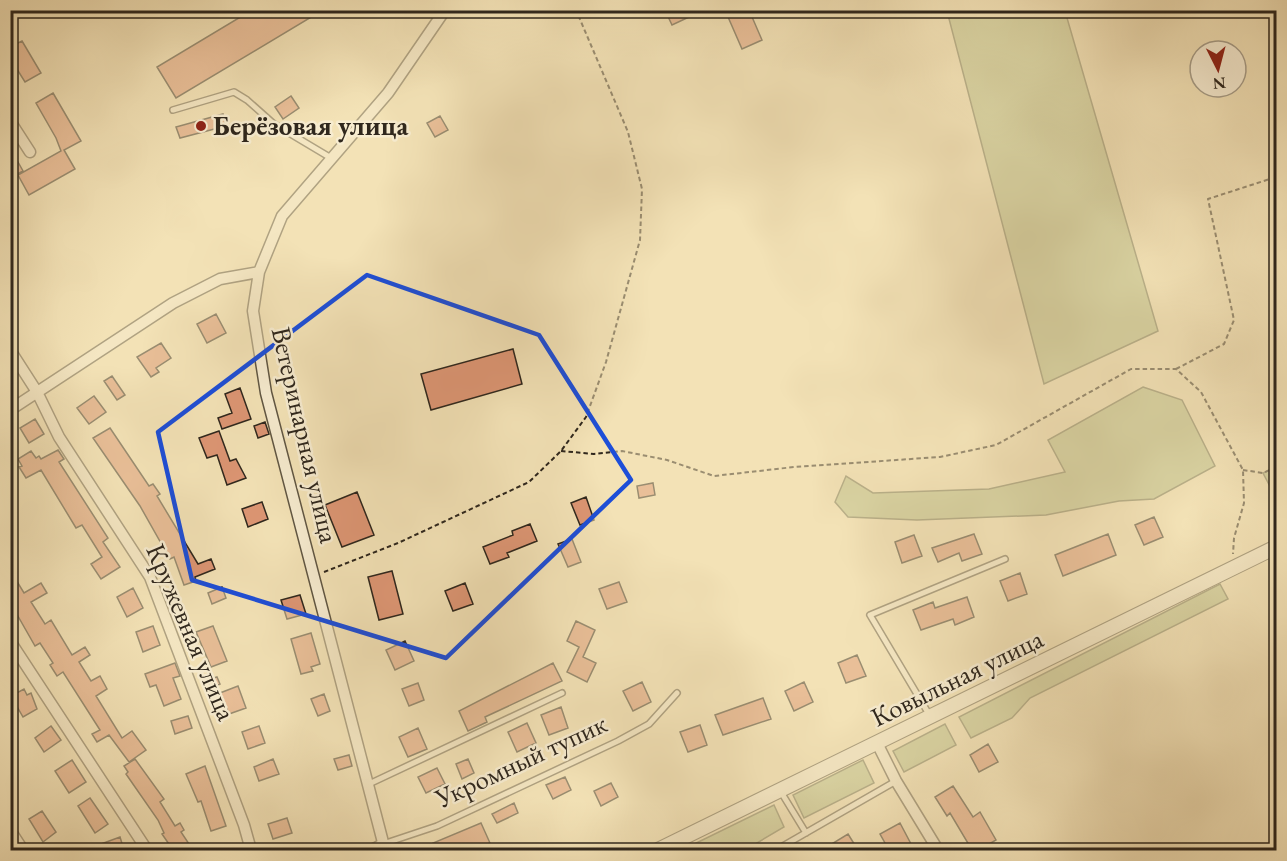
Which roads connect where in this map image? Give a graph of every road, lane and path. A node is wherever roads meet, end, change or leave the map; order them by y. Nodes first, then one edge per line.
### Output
1 (445, 10) edge
2 (576, 10) edge
3 (173, 111) dead end
4 (10, 121) edge
5 (30, 152) dead end
6 (333, 159) junction
7 (1276, 177) edge
8 (259, 272) junction
9 (10, 350) edge
10 (1176, 369) junction
11 (37, 392) junction
12 (10, 410) edge
13 (561, 451) junction
14 (1276, 467) edge
15 (1243, 470) junction
16 (1276, 547) edge
17 (1005, 559) dead end
18 (1233, 568) junction
19 (315, 574) junction
20 (10, 642) edge
21 (562, 693) dead end
22 (677, 693) dead end
23 (931, 718) junction
24 (878, 745) junction
25 (896, 781) junction
26 (369, 784) junction
27 (781, 792) junction
28 (10, 830) edge
29 (806, 833) junction
30 (384, 847) edge
31 (23, 850) edge
32 (147, 850) edge
33 (251, 850) edge
34 (372, 850) edge
35 (658, 850) edge
36 (776, 850) edge
37 (938, 850) edge

1 - 6 street, Ветеринарная улица
2 - 13 path
3 - 6 lane
4 - 5 street
6 - 8 street, Ветеринарная улица
7 - 10 path
8 - 11 street
8 - 19 street, Ветеринарная улица
9 - 11 street, Кружевная улица
10 - 13 path
10 - 15 path
11 - 12 street
11 - 33 street, Кружевная улица
13 - 19 path
14 - 15 path
15 - 18 path
16 - 18 street, Ковыльная улица
17 - 23 lane
18 - 23 street, Ковыльная улица
19 - 26 street, Ветеринарная улица
20 - 32 street
21 - 26 lane, Укромный тупик
22 - 30 lane, Укромный тупик
23 - 24 street, Ковыльная улица
24 - 25 street
24 - 27 street, Ковыльная улица
25 - 29 lane
25 - 37 street
26 - 30 street, Ветеринарная улица
27 - 29 lane
27 - 35 street, Ковыльная улица
28 - 31 street
29 - 36 lane
30 - 34 street, Укромный тупик

